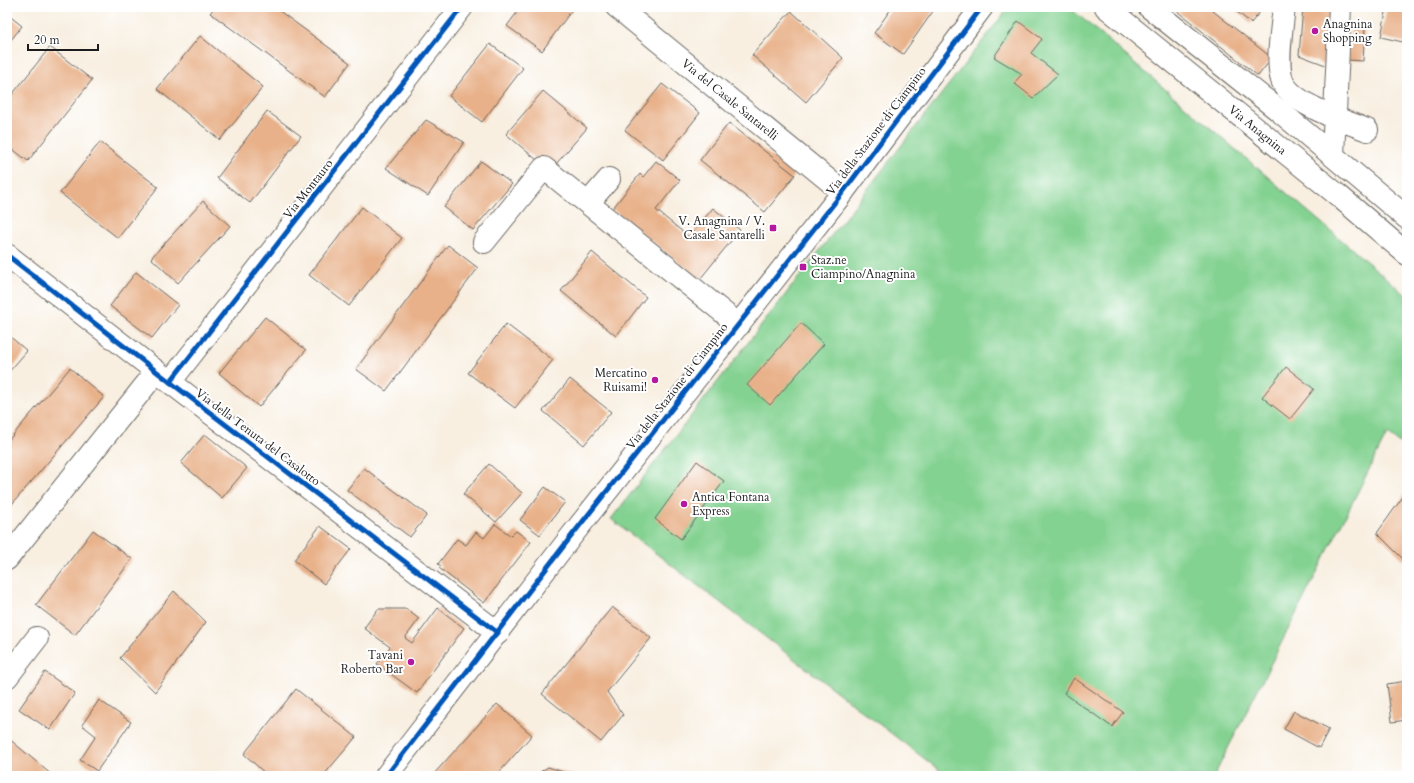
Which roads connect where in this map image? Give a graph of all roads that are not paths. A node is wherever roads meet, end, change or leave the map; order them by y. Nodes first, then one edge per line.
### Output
1 (462, 7) edge
2 (617, 7) edge
3 (982, 7) edge
4 (1106, 7) edge
5 (1149, 7) edge
6 (1284, 7) edge
7 (1340, 7) edge
8 (1334, 116) junction
9 (1367, 130) dead end
10 (1333, 155) junction
11 (610, 179) dead end
12 (842, 192) junction
13 (588, 204) junction
14 (1407, 218) edge
15 (484, 242) dead end
16 (7, 254) edge
17 (1407, 254) edge
18 (739, 325) junction
19 (163, 377) junction
20 (7, 559) edge
21 (498, 633) junction
22 (37, 638) dead end
23 (7, 677) edge
24 (386, 776) edge

1 - 19 street, Via Montauro
2 - 12 street, Via del Casale Santarelli
3 - 12 street, Via della Stazione di Ciampino
4 - 17 street, Via Anagnina
5 - 10 street
6 - 8 street
7 - 8 street
8 - 9 street
8 - 10 street
10 - 14 street
11 - 13 street
12 - 18 street, Via della Stazione di Ciampino
13 - 15 street
13 - 18 street
16 - 19 street, Via della Tenuta del Casalotto
18 - 21 street, Via della Stazione di Ciampino
19 - 20 street, Via Montauro
19 - 21 street, Via della Tenuta del Casalotto
21 - 24 street, Via della Stazione di Ciampino
22 - 23 street

